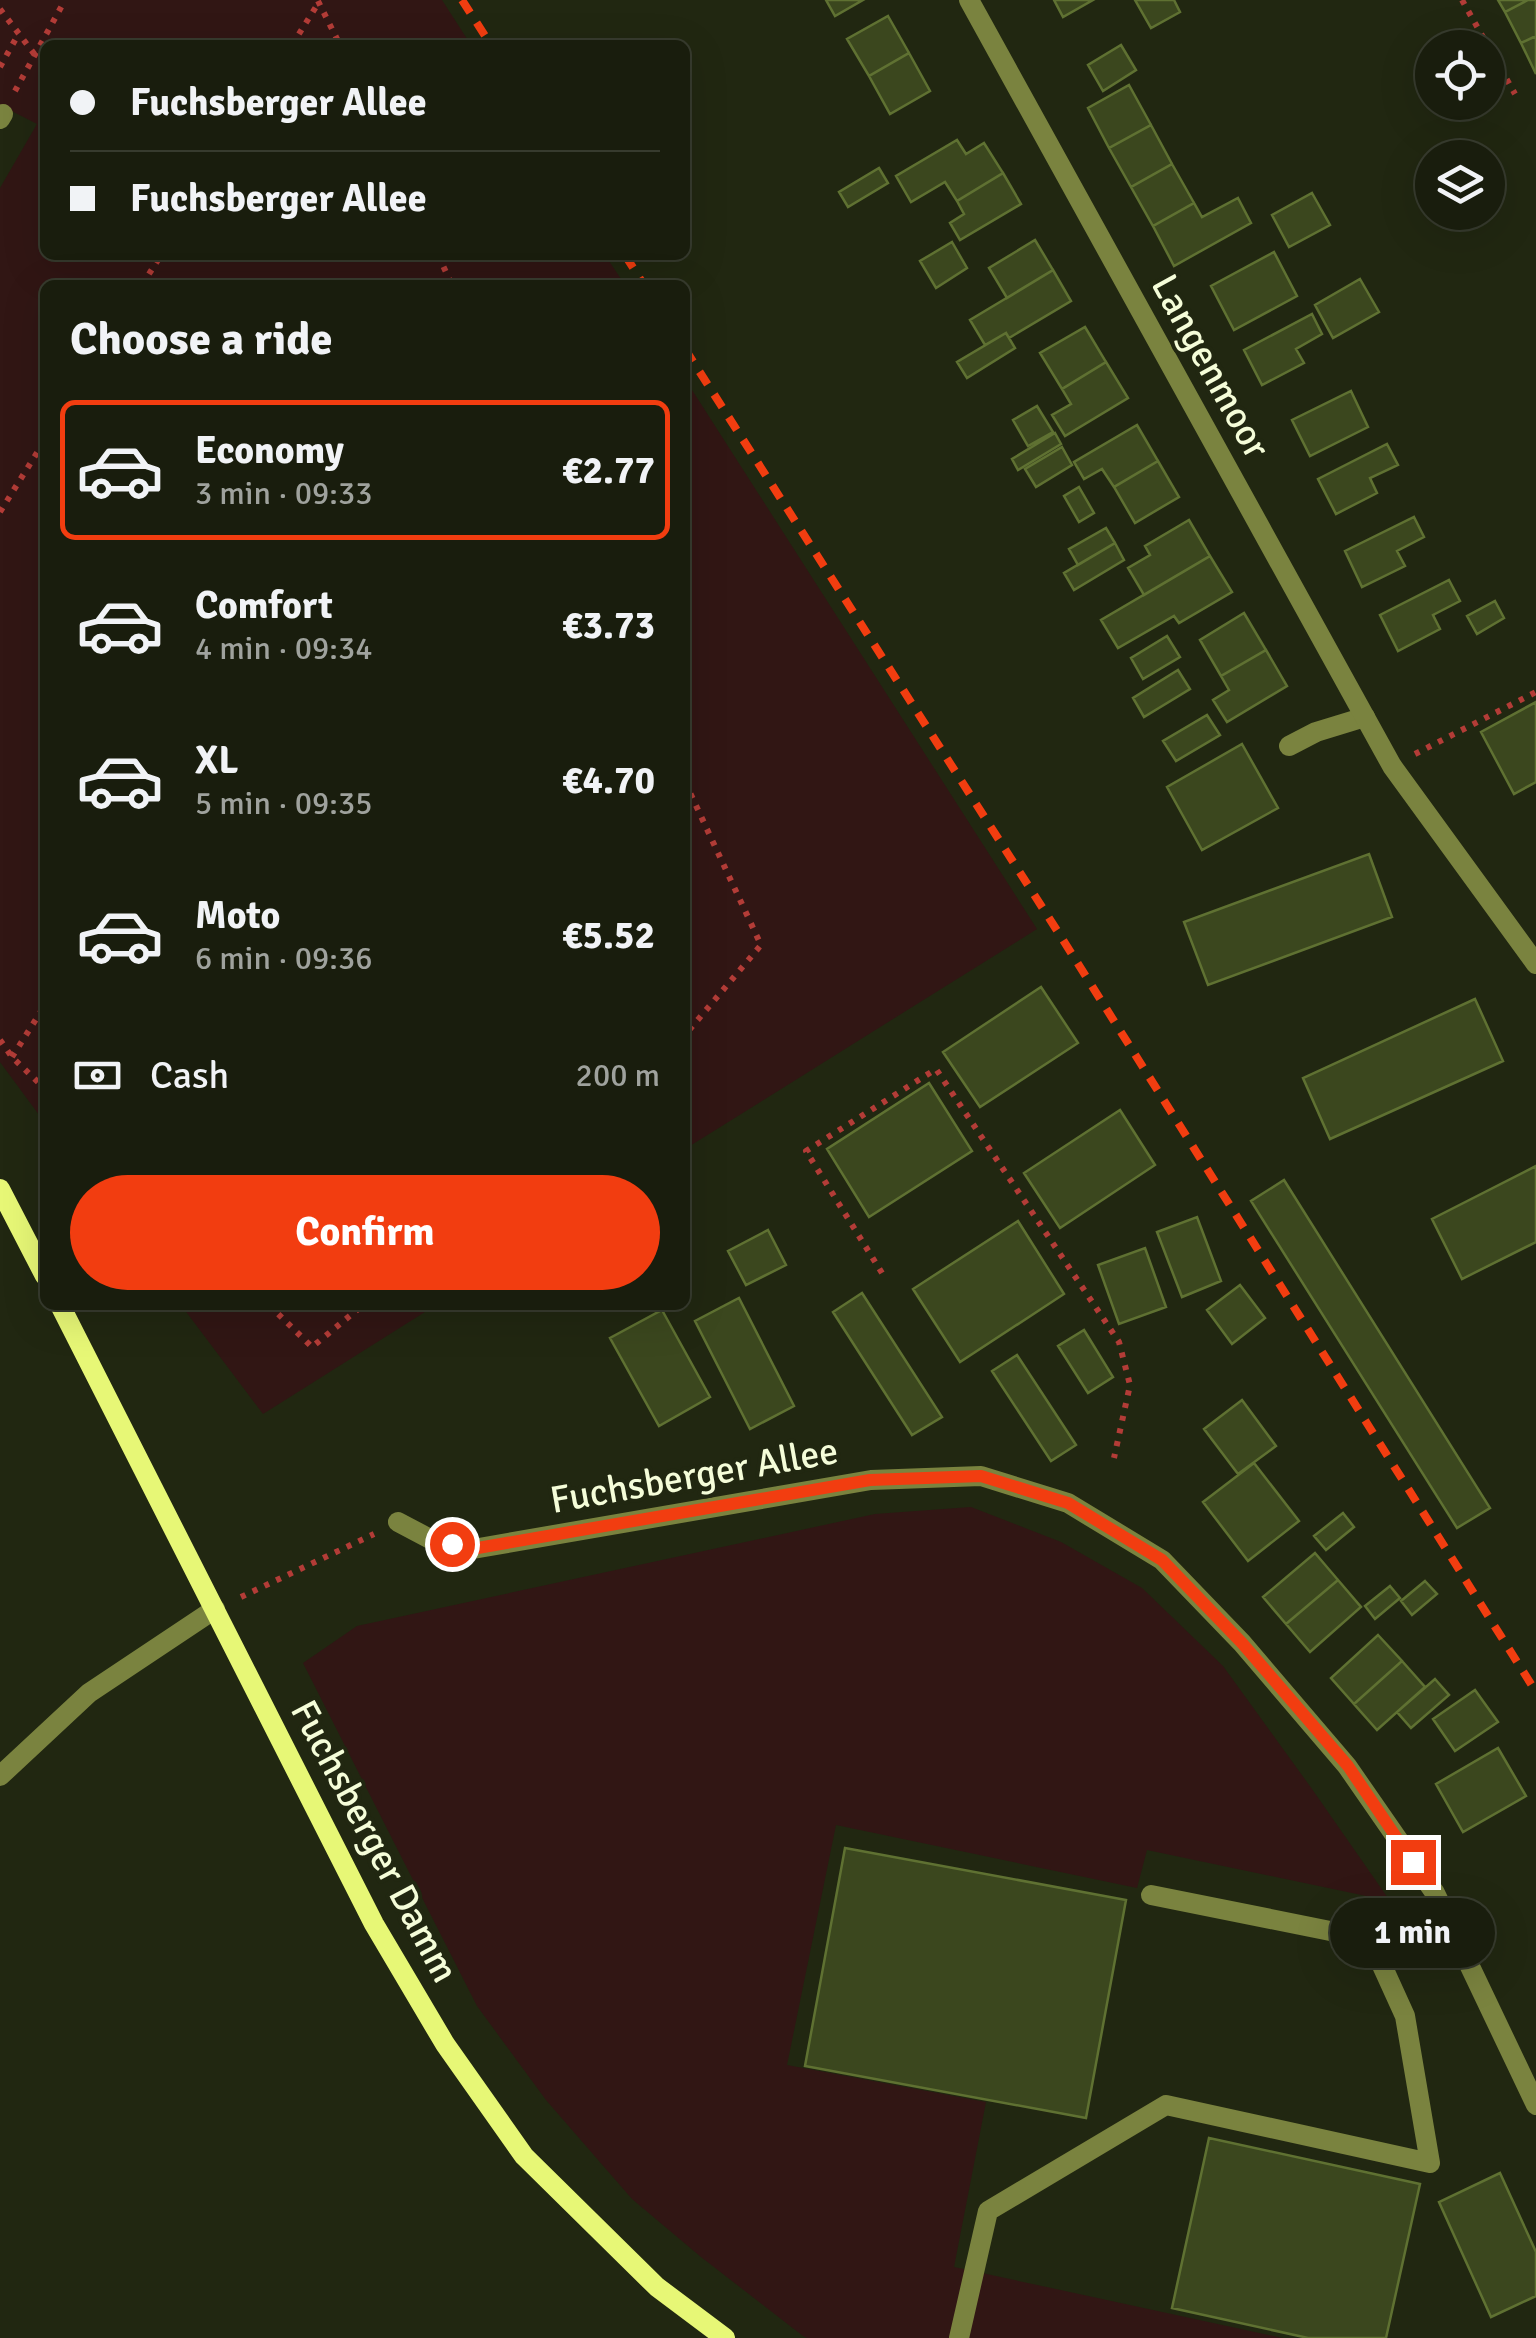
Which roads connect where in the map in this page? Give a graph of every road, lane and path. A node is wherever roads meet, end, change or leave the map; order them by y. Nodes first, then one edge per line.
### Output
1 (65, 0) edge
2 (969, 0) edge
3 (1462, 0) edge
4 (318, 1) edge
5 (0, 8) edge
6 (19, 34) junction
7 (43, 40) edge
8 (295, 40) edge
9 (338, 40) edge
10 (40, 46) edge
11 (35, 55) junction
12 (0, 67) edge
13 (1515, 94) dead end
14 (2, 117) edge
15 (40, 448) edge
16 (0, 512) edge
17 (1536, 692) edge
18 (1365, 717) junction
19 (1290, 746) dead end
20 (1392, 766) junction
21 (690, 793) edge
22 (1536, 964) edge
23 (40, 1014) edge
24 (690, 1028) edge
25 (0, 1040) edge
26 (12, 1057) junction
27 (40, 1084) edge
28 (0, 1188) edge
29 (40, 1266) edge
30 (882, 1273) dead end
31 (63, 1310) edge
32 (274, 1310) edge
33 (357, 1310) edge
34 (1114, 1458) dead end
35 (398, 1522) joint
36 (215, 1609) junction
37 (0, 1776) edge
38 (1151, 1895) dead end
39 (1445, 1913) junction
40 (1370, 1939) junction
41 (1536, 2105) edge
42 (725, 2338) edge
43 (958, 2338) edge

1 - 7 path
2 - 18 street, Langenmoor
3 - 13 path
4 - 8 path
4 - 9 path
5 - 6 path
6 - 11 path
6 - 12 path
10 - 11 path
11 - 14 path
15 - 16 path
17 - 20 path
18 - 19 street
18 - 20 street, Langenmoor
20 - 22 street, Langenmoor
21 - 24 path
23 - 26 path
25 - 26 path
26 - 27 path
28 - 29 street
30 - 34 path
31 - 36 street, Fuchsberger Damm
32 - 33 path
35 - 36 path
35 - 39 street, Fuchsberger Allee
36 - 37 street
36 - 42 street, Fuchsberger Damm
38 - 40 street
39 - 40 street
39 - 41 street, Fuchsberger Allee
40 - 43 street

